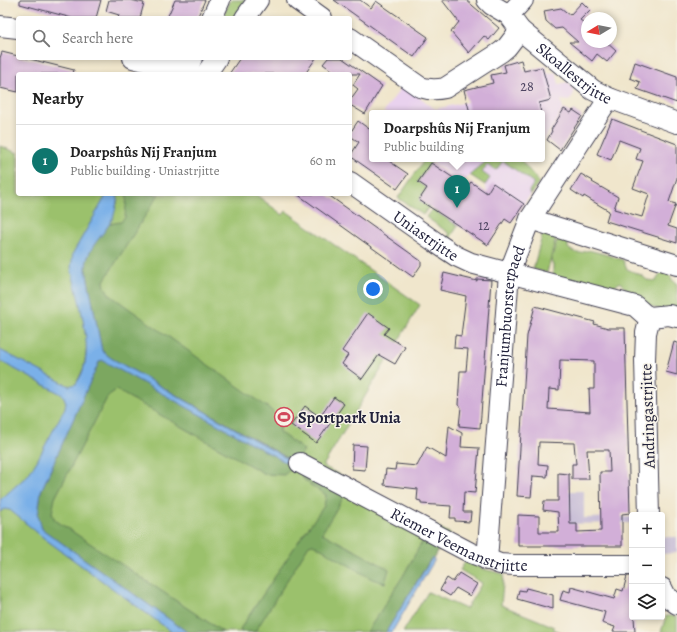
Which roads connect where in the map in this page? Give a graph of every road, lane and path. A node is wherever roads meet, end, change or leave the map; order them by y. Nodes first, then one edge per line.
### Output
1 (220, 0) edge
2 (258, 0) edge
3 (297, 0) edge
4 (487, 0) edge
5 (523, 0) edge
6 (213, 16) edge
7 (246, 16) edge
8 (319, 16) edge
9 (515, 22) junction
10 (0, 26) edge
11 (16, 28) edge
12 (352, 39) edge
13 (143, 60) edge
14 (212, 60) edge
15 (188, 69) edge
16 (609, 98) junction
17 (677, 123) edge
18 (352, 183) edge
19 (530, 219) junction
20 (677, 265) edge
21 (509, 273) junction
22 (650, 317) junction
23 (677, 317) edge
24 (300, 463) dead end
25 (650, 512) edge
26 (487, 560) junction
27 (629, 565) edge
28 (665, 594) edge
29 (677, 604) edge

1 - 6 street
2 - 7 street
3 - 8 street
4 - 9 street, Skoallestrjitte
5 - 9 street
9 - 12 street
9 - 16 street, Skoallestrjitte
10 - 11 street
13 - 15 street
14 - 15 street
16 - 17 street, Skoallestrjitte
16 - 19 street, Franjumbuorsterpaed
18 - 21 street, Uniastrjitte
19 - 20 street
19 - 21 street, Franjumbuorsterpaed
21 - 22 street, Uniastrjitte
21 - 26 street, Franjumbuorsterpaed
22 - 23 street
22 - 25 street, Andringastrjitte
24 - 26 street, Riemer Veemanstrjitte
26 - 27 street, Riemer Veemanstrjitte
28 - 29 street

